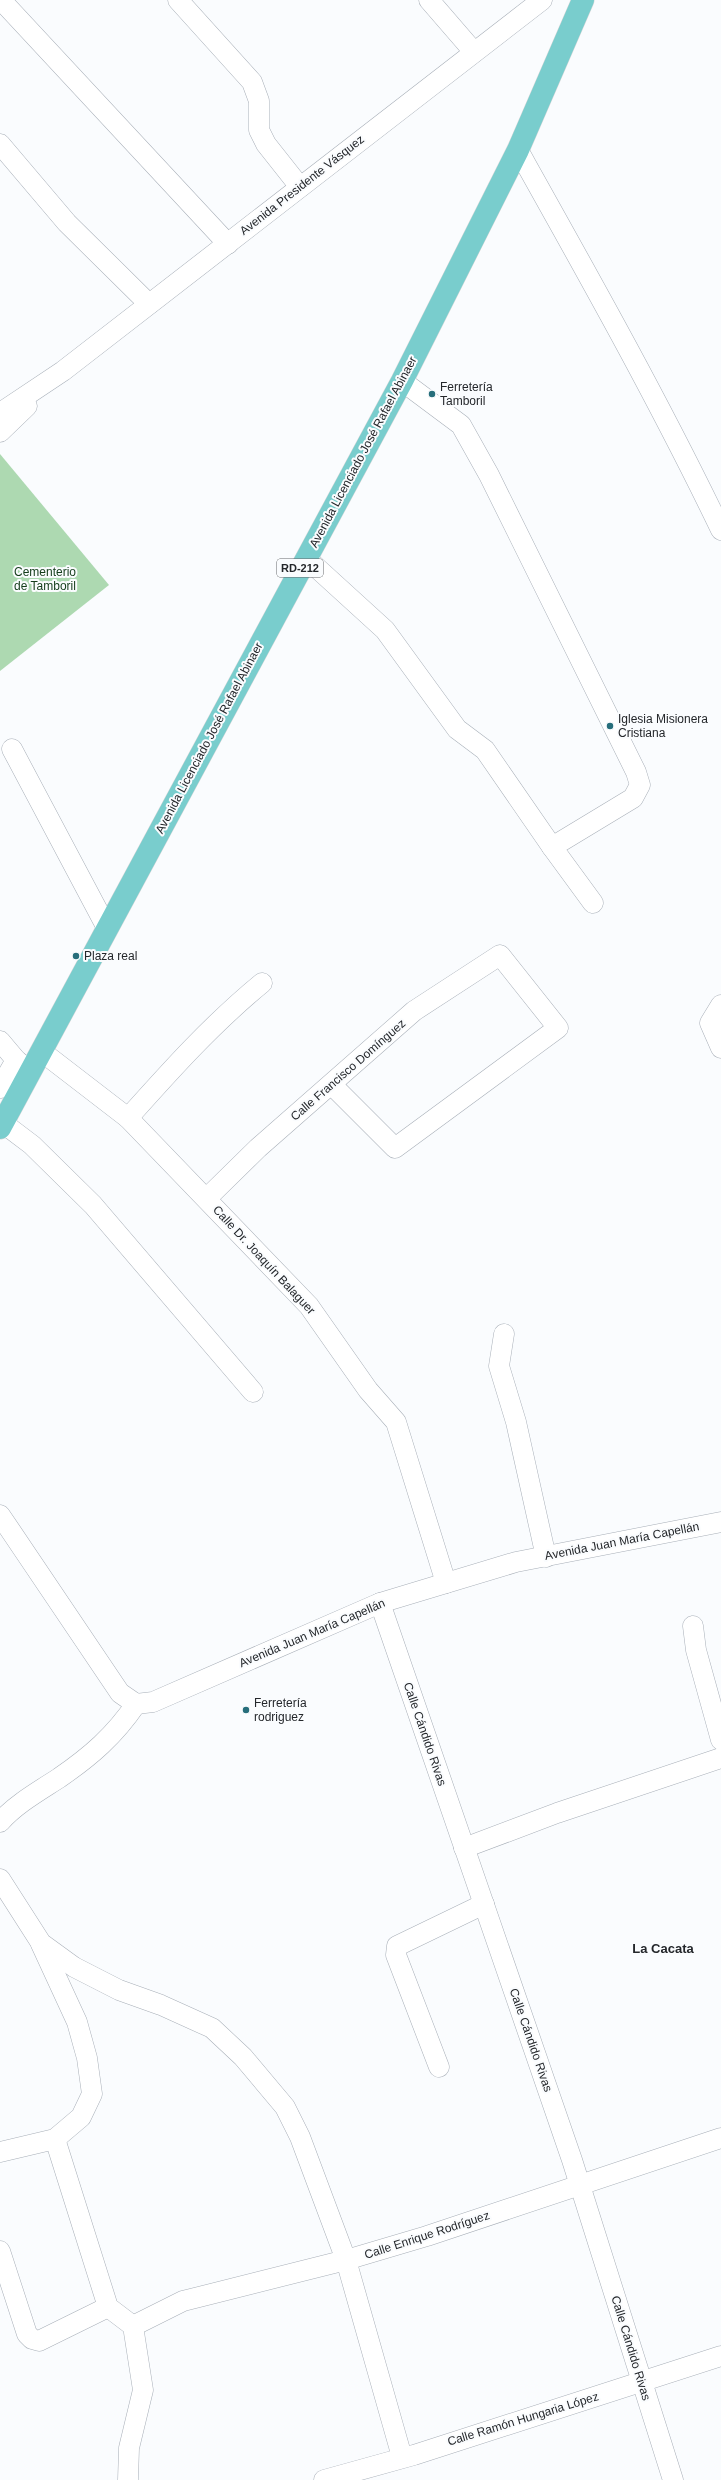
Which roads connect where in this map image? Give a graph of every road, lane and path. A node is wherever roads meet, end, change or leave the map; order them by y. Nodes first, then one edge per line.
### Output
1 (1, 0) edge
2 (178, 0) edge
3 (429, 0) edge
4 (542, 0) edge
5 (583, 0) edge
6 (474, 52) junction
7 (0, 144) edge
8 (518, 150) junction
9 (300, 187) junction
10 (228, 244) junction
11 (149, 304) junction
12 (63, 371) junction
13 (402, 381) junction
14 (0, 413) edge
15 (0, 432) edge
16 (721, 530) edge
17 (306, 558) junction
18 (12, 749) dead end
19 (552, 847) junction
20 (593, 903) dead end
21 (107, 928) junction
22 (262, 984) dead end
23 (721, 1005) edge
24 (0, 1041) edge
25 (721, 1048) edge
26 (41, 1051) junction
27 (23, 1065) junction
28 (332, 1085) junction
29 (3, 1107) edge
30 (128, 1118) junction
31 (207, 1198) junction
32 (504, 1334) dead end
33 (253, 1392) dead end
34 (0, 1515) edge
35 (721, 1522) edge
36 (546, 1557) junction
37 (446, 1583) junction
38 (380, 1603) junction
39 (693, 1626) dead end
40 (136, 1704) junction
41 (721, 1740) edge
42 (721, 1758) edge
43 (0, 1822) edge
44 (464, 1848) junction
45 (0, 1879) edge
46 (484, 1904) junction
47 (41, 1943) junction
48 (439, 2067) dead end
49 (721, 2138) edge
50 (55, 2139) junction
51 (0, 2152) edge
52 (580, 2185) junction
53 (0, 2250) edge
54 (346, 2260) junction
55 (108, 2307) junction
56 (133, 2326) junction
57 (721, 2356) edge
58 (642, 2383) junction
59 (402, 2457) junction
60 (128, 2480) edge
61 (324, 2480) edge
62 (673, 2480) edge

1 - 10 street
2 - 9 street
3 - 6 street
4 - 6 street, Avenida Presidente Vásquez
5 - 8 main road, Avenida Licenciado José Rafael Abinaer / RD-212
6 - 9 street, Avenida Presidente Vásquez
7 - 11 street
8 - 13 main road, Avenida Licenciado José Rafael Abinaer / RD-212
8 - 16 street
9 - 10 street, Avenida Presidente Vásquez
10 - 11 street, Avenida Presidente Vásquez
11 - 12 street, Avenida Presidente Vásquez
12 - 14 street, Avenida Presidente Vásquez
12 - 15 street, Avenida Presidente Vásquez
13 - 17 main road, Avenida Licenciado José Rafael Abinaer / RD-212
13 - 19 street
17 - 19 street
17 - 21 main road, Avenida Licenciado José Rafael Abinaer / RD-212
18 - 21 street
19 - 20 street
21 - 26 main road, Avenida Licenciado José Rafael Abinaer / RD-212
22 - 30 street
23 - 25 street
24 - 27 street
26 - 27 main road, Avenida Licenciado José Rafael Abinaer / RD-212
26 - 30 street, Calle Dr. Joaquín Balaguer
27 - 29 main road, Avenida Licenciado José Rafael Abinaer / RD-212
28 - 28 street, Calle Francisco Domínguez
28 - 31 street, Calle Francisco Domínguez
29 - 33 street
30 - 31 street, Calle Dr. Joaquín Balaguer
31 - 37 street, Calle Dr. Joaquín Balaguer
32 - 36 street
34 - 40 street
35 - 36 street, Avenida Juan María Capellán
36 - 37 street, Avenida Juan María Capellán
37 - 38 street, Avenida Juan María Capellán
38 - 40 street, Avenida Juan María Capellán
38 - 44 street, Calle Cándido Rivas
39 - 41 street
40 - 43 street
42 - 44 street
44 - 46 street, Calle Cándido Rivas
45 - 47 street
46 - 48 street
46 - 52 street, Calle Cándido Rivas
47 - 50 street
47 - 54 street
49 - 52 street, Calle Enrique Rodríguez
50 - 51 street
50 - 55 street
52 - 54 street, Calle Enrique Rodríguez
52 - 58 street, Calle Cándido Rivas
53 - 55 street
54 - 56 street, Calle Enrique Rodríguez
54 - 59 street
55 - 56 street
56 - 60 street
57 - 58 street, Calle Ramón Hungaria López
58 - 59 street, Calle Ramón Hungaria López
58 - 62 street, Calle Cándido Rivas
59 - 61 street, Calle Ramón Hungaria López

